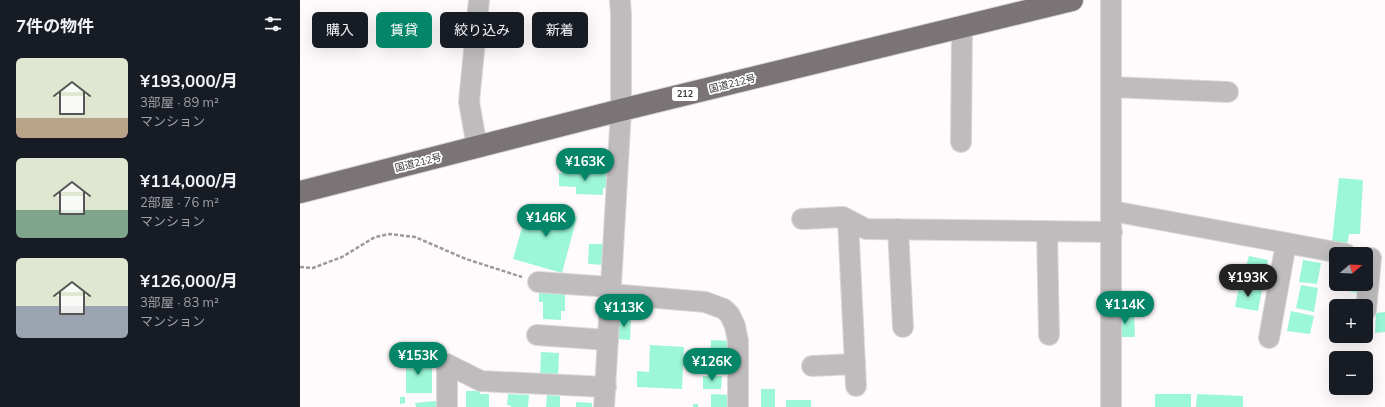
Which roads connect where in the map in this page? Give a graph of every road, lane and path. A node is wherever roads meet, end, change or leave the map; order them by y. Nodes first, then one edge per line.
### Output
1 (479, 0) edge
2 (620, 0) edge
3 (1072, 0) edge
4 (1111, 0) edge
5 (962, 27) junction
6 (1112, 87) junction
7 (1228, 92) dead end
8 (620, 110) junction
9 (961, 142) dead end
10 (477, 147) junction
11 (300, 192) edge
12 (1112, 211) junction
13 (802, 219) dead end
14 (848, 220) junction
15 (898, 229) junction
16 (1047, 231) junction
17 (1112, 232) junction
18 (1286, 243) junction
19 (1329, 251) edge
20 (300, 267) edge
21 (538, 282) joint
22 (611, 290) junction
23 (903, 327) dead end
24 (537, 335) dead end
25 (1049, 335) dead end
26 (1269, 338) dead end
27 (608, 340) junction
28 (855, 364) junction
29 (812, 366) dead end
30 (856, 386) dead end
31 (606, 387) junction
32 (447, 407) edge
33 (604, 407) edge
34 (738, 407) edge
35 (1111, 407) edge

1 - 10 street
2 - 8 street
3 - 5 highway, 国道212号 / 212
4 - 6 street
5 - 8 highway, 国道212号 / 212
5 - 9 street
6 - 7 street
6 - 12 street
8 - 10 highway, 国道212号 / 212
8 - 22 street
10 - 11 highway, 国道212号 / 212
12 - 17 street
12 - 18 street
13 - 14 street
14 - 15 street
14 - 28 street
15 - 16 street
15 - 23 street
16 - 17 street
16 - 25 street
17 - 35 street
18 - 19 street
18 - 26 street
20 - 21 path
21 - 22 street
22 - 27 street
22 - 34 street
24 - 27 street
27 - 31 street
28 - 29 street
28 - 30 street
31 - 32 street
31 - 33 street

